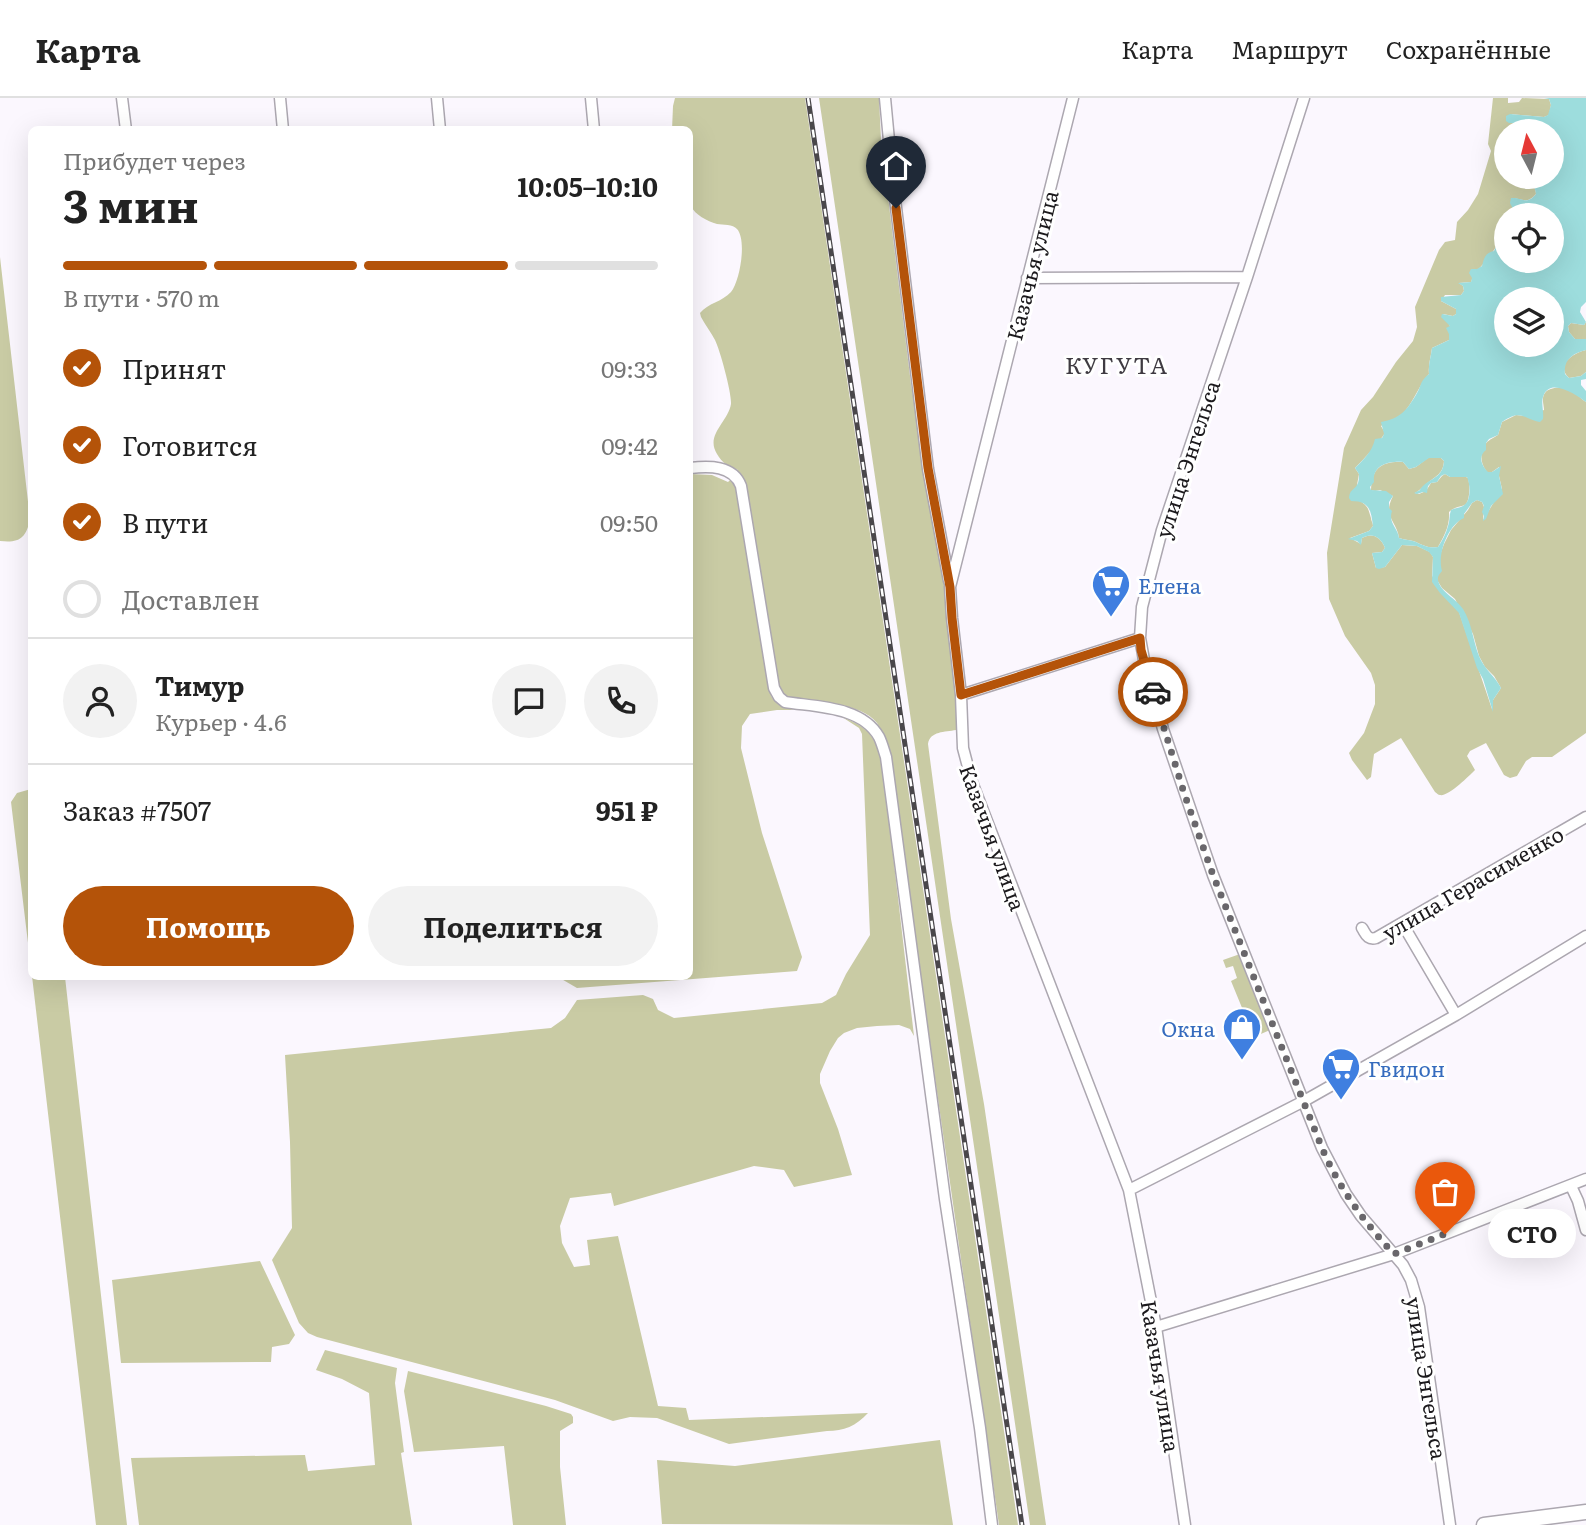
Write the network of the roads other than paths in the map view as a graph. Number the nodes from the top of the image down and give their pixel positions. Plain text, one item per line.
1 (122, 98) edge
2 (280, 98) edge
3 (437, 98) edge
4 (590, 98) edge
5 (885, 98) edge
6 (1073, 98) edge
7 (1304, 98) edge
8 (126, 126) edge
9 (283, 126) edge
10 (440, 126) edge
11 (594, 126) edge
12 (1247, 277) junction
13 (1027, 278) junction
14 (693, 468) edge
15 (950, 587) junction
16 (1140, 638) junction
17 (961, 695) junction
18 (1586, 817) edge
19 (1402, 923) junction
20 (1362, 928) dead end
21 (1586, 936) edge
22 (1455, 1015) junction
23 (1304, 1101) junction
24 (1586, 1179) edge
25 (1571, 1186) junction
26 (1129, 1190) junction
27 (1586, 1230) edge
28 (1394, 1254) junction
29 (1156, 1327) junction
30 (1586, 1512) edge
31 (992, 1525) edge
32 (1185, 1525) edge
33 (1450, 1525) edge
34 (1484, 1525) edge

1 - 8 street
2 - 9 street
3 - 10 street
4 - 11 street
5 - 15 street
6 - 13 street, Казачья улица
7 - 12 street, улица Энгельса
12 - 13 street
12 - 16 street, улица Энгельса
13 - 15 street, Казачья улица
14 - 31 street
15 - 17 street, Казачья улица
16 - 17 street
16 - 23 street, улица Энгельса
17 - 26 street, Казачья улица
18 - 19 street, улица Герасименко
19 - 20 street, улица Герасименко
19 - 22 street
21 - 22 street
22 - 23 street
23 - 26 street
23 - 28 street, улица Энгельса
24 - 25 street
25 - 27 street
25 - 28 street
26 - 29 street, Казачья улица
28 - 29 street
28 - 33 street, улица Энгельса
29 - 32 street, Казачья улица
30 - 34 main road

